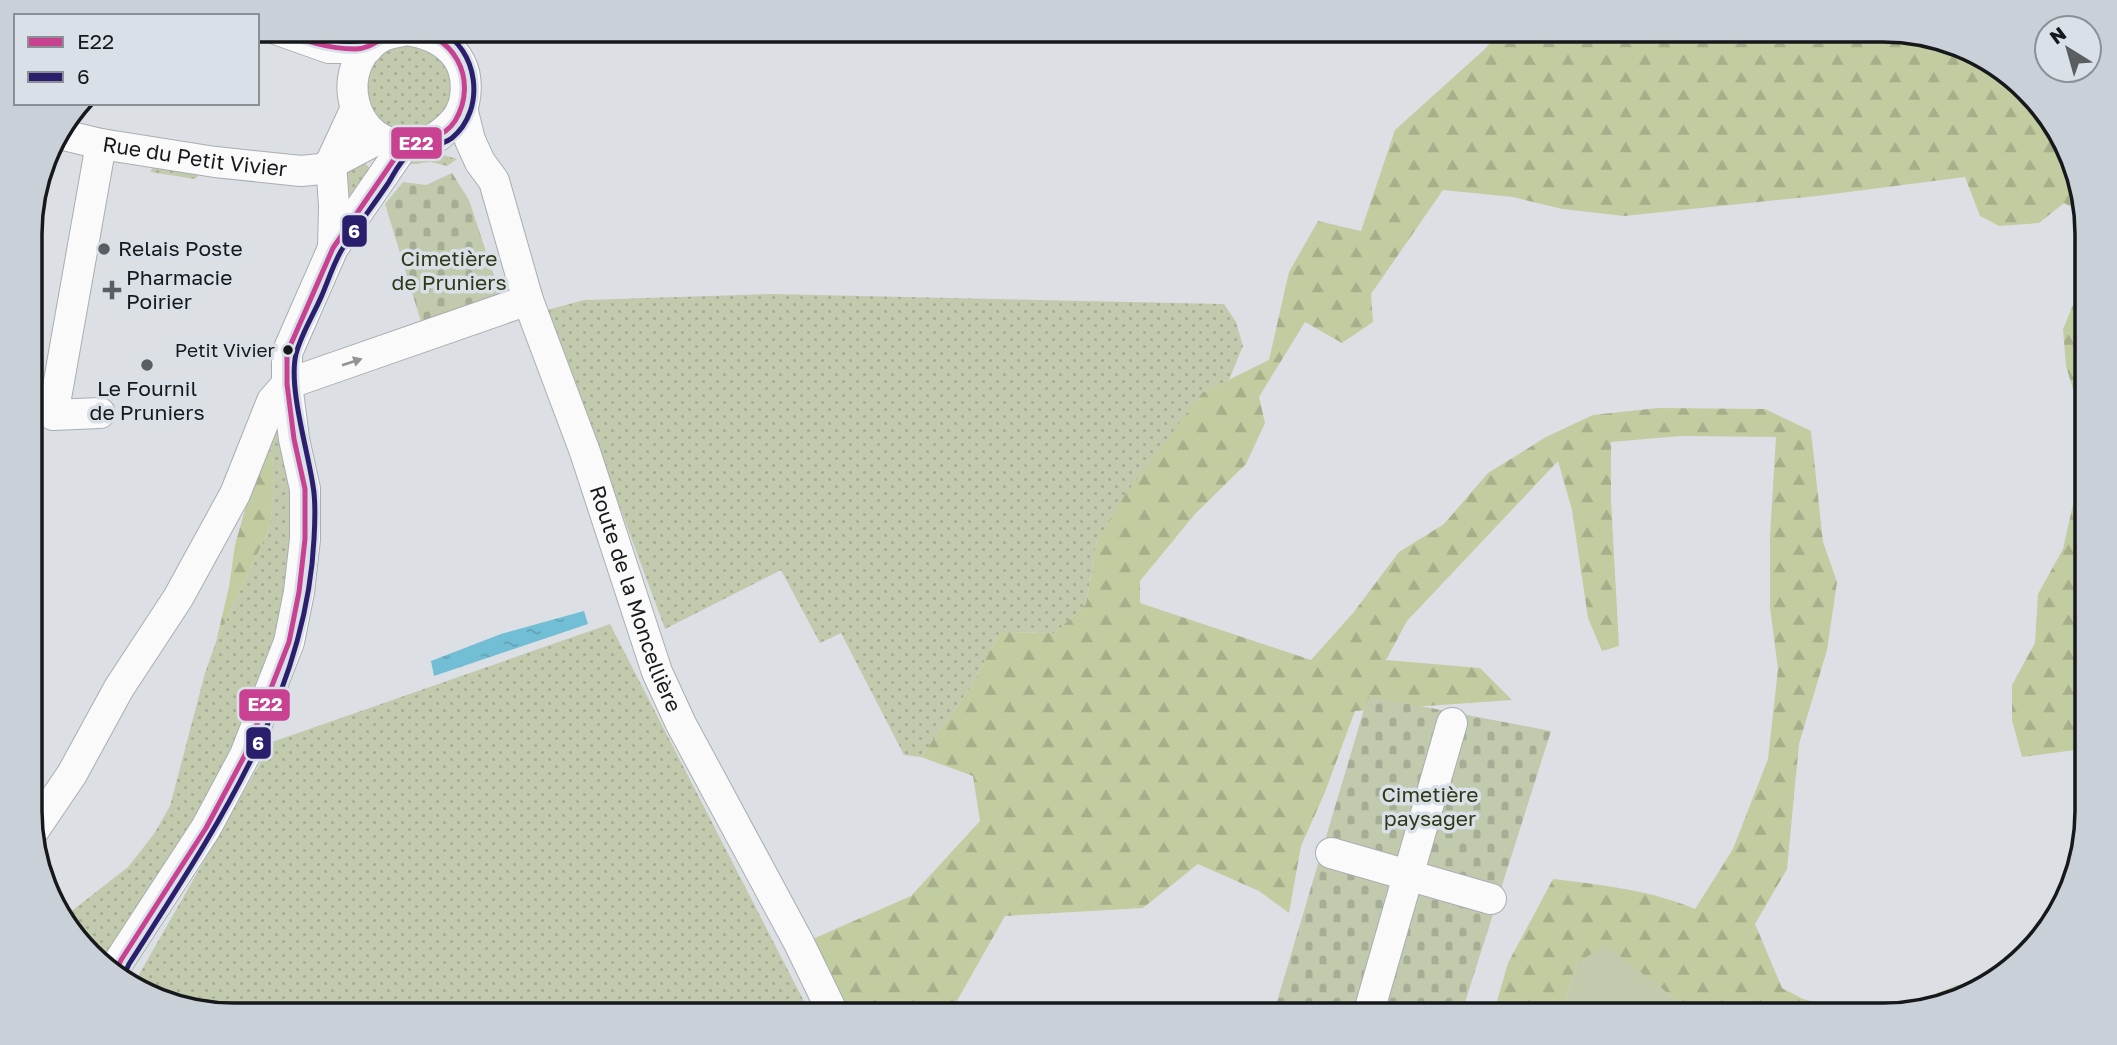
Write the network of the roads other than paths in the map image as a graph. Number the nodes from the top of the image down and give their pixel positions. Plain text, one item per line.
1 (312, 42) edge
2 (375, 42) edge
3 (440, 42) edge
4 (368, 47) junction
5 (329, 48) junction
6 (353, 79) junction
7 (462, 108) junction
8 (355, 110) junction
9 (69, 137) edge
10 (101, 144) junction
11 (407, 149) junction
12 (331, 162) junction
13 (480, 162) junction
14 (333, 248) junction
15 (528, 300) junction
16 (287, 384) junction
17 (100, 413) dead end
18 (1452, 723) dead end
19 (43, 817) edge
20 (1331, 853) dead end
21 (1409, 876) junction
22 (1491, 899) dead end
23 (119, 964) edge
24 (828, 1003) edge
25 (1372, 1003) edge

1 - 5 street
2 - 4 street
3 - 7 street
4 - 5 street
4 - 6 street
5 - 6 street
6 - 8 street
7 - 11 street
7 - 13 street, Route de la Moncellière
8 - 11 street
8 - 12 street
9 - 10 street, Rue du Petit Vivier
10 - 12 street, Rue du Petit Vivier
10 - 17 street
11 - 12 street, Rue du Petit Vivier
11 - 13 street
11 - 14 street
12 - 14 street
13 - 15 street, Route de la Moncellière
14 - 16 street
16 -> 15 street
15 - 24 street, Route de la Moncellière
16 - 19 street
16 - 23 street
18 - 21 street
20 - 21 street
21 - 22 street
21 - 25 street

